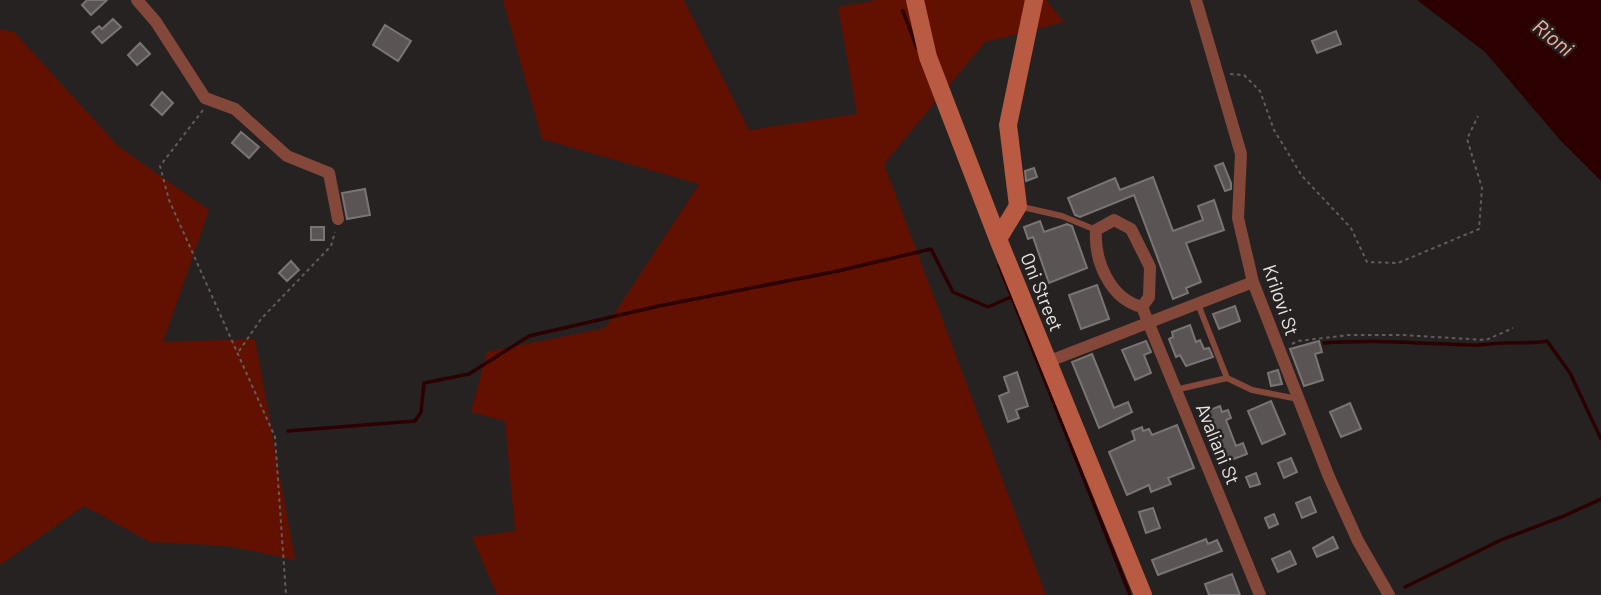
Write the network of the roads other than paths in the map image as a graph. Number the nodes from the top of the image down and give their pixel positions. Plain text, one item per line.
1 (137, 0) edge
2 (915, 0) edge
3 (1034, 0) edge
4 (1196, 0) edge
5 (1018, 206) junction
6 (338, 219) road end
7 (1096, 230) junction
8 (998, 239) junction
9 (1253, 282) junction
10 (1198, 304) junction
11 (1142, 307) junction
12 (1148, 324) junction
13 (1047, 362) junction
14 (1227, 378) junction
15 (1175, 390) junction
16 (1298, 399) junction
17 (1143, 595) edge
18 (1260, 595) edge
19 (1389, 595) edge

1 - 6 street
2 - 8 main road, Oni Street
3 - 5 main road
4 - 9 street, Krilovi St
5 - 7 lane
5 - 8 main road
7 - 11 street
7 - 11 street
8 - 13 main road, Oni Street
9 - 10 street
9 - 16 street, Krilovi St
10 - 12 street
10 - 14 lane
11 - 12 street, Avaliani St
12 - 13 street
12 - 15 street, Avaliani St
13 - 17 main road, Oni Street
14 - 15 lane
14 - 16 lane
15 - 18 street, Avaliani St
16 - 19 street, Krilovi St

